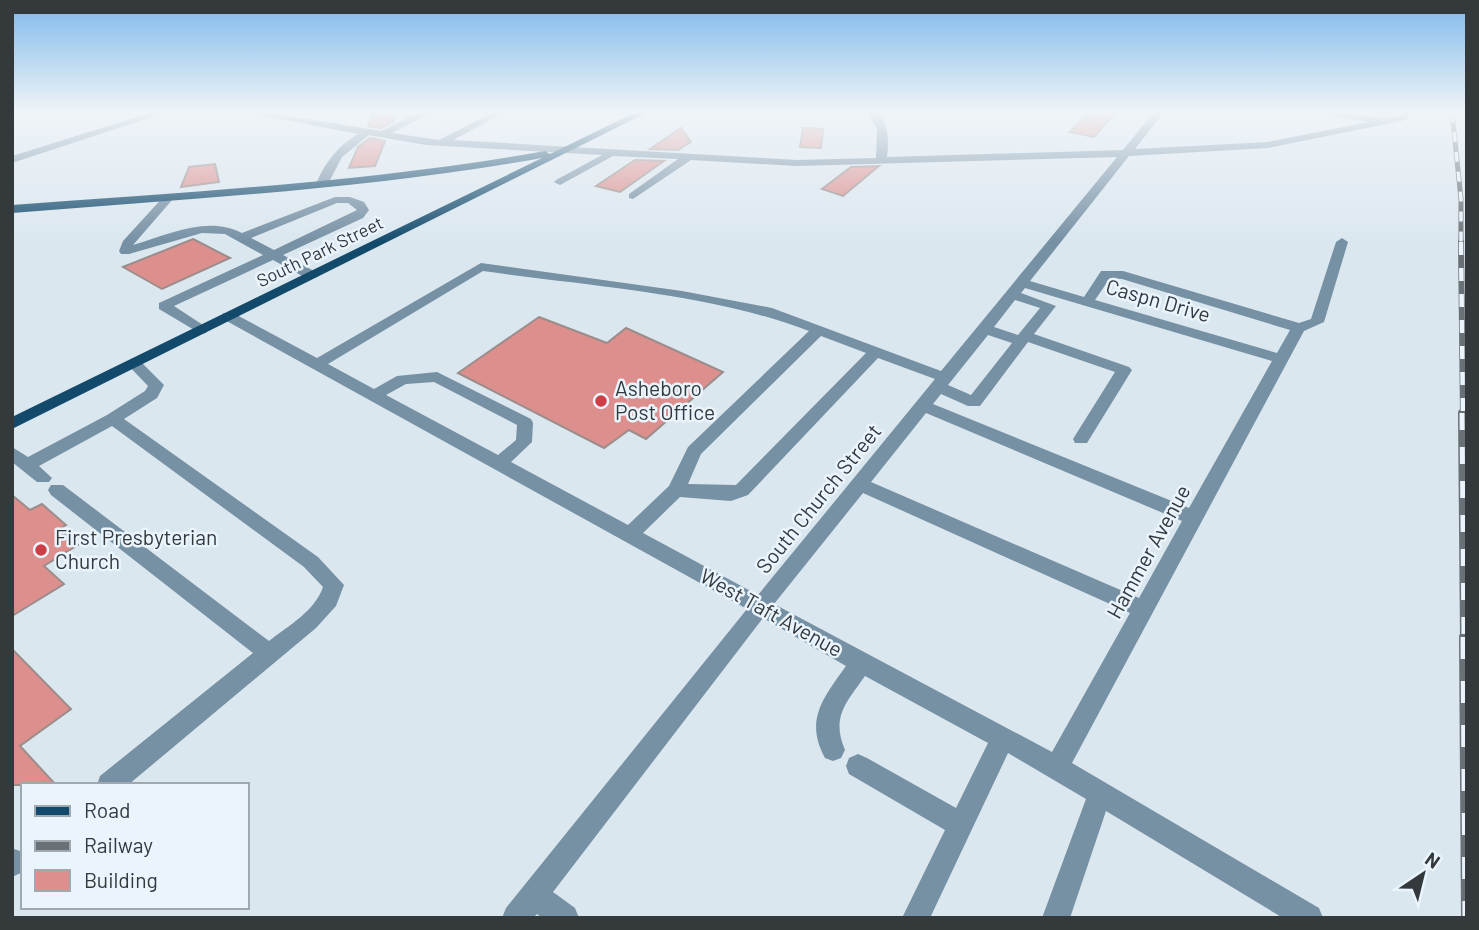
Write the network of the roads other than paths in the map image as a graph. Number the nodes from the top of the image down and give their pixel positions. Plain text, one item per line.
1 (338, 155) edge
2 (533, 155) edge
3 (554, 155) edge
4 (607, 155) edge
5 (635, 155) edge
6 (882, 155) edge
7 (1052, 155) edge
8 (1124, 155) edge
9 (689, 157) junction
10 (881, 161) junction
11 (560, 183) dead end
12 (322, 184) junction
13 (633, 196) dead end
14 (169, 197) junction
15 (12, 209) edge
16 (241, 238) junction
17 (1342, 242) dead end
18 (272, 254) junction
19 (311, 275) junction
20 (1018, 289) junction
21 (1087, 302) junction
22 (228, 316) junction
23 (1298, 328) junction
24 (985, 329) junction
25 (201, 330) junction
26 (818, 330) junction
27 (1023, 339) junction
28 (875, 352) junction
29 (1281, 359) junction
30 (134, 363) junction
31 (316, 365) junction
32 (942, 383) junction
33 (373, 396) junction
34 (923, 406) junction
35 (113, 419) junction
36 (12, 424) edge
37 (1081, 439) dead end
38 (19, 459) edge
39 (498, 464) junction
40 (860, 484) junction
41 (676, 490) junction
42 (1194, 518) junction
43 (629, 535) junction
44 (761, 606) junction
45 (1143, 609) junction
46 (268, 653) junction
47 (860, 663) junction
48 (1003, 738) junction
49 (833, 750) dead end
50 (859, 766) dead end
51 (1056, 768) junction
52 (111, 783) edge
53 (1100, 794) junction
54 (961, 825) junction
55 (534, 895) junction
56 (516, 918) edge
57 (565, 918) edge
58 (916, 918) edge
59 (1056, 918) edge
60 (1308, 918) edge

1 - 12 street
2 - 12 main road
3 - 19 main road, South Park Street
4 - 11 street
5 - 9 street
6 - 10 street
7 - 10 street
8 - 20 street, South Church Street
9 - 10 street
9 - 13 street
12 - 14 main road
14 - 15 main road
14 - 16 street
16 - 18 street
16 - 18 street
17 - 23 street
18 - 19 street
18 - 25 street
19 - 22 main road, South Park Street
20 - 21 street, Caspn Drive
20 - 24 street, South Church Street
20 - 27 street
21 - 23 street
21 - 29 street, Caspn Drive
22 - 25 main road, South Park Street
22 - 31 street, West Taft Avenue
23 - 29 street, Hammer Avenue
24 - 27 street
24 - 32 street, South Church Street
25 - 30 main road, South Park Street
26 - 28 street
26 - 31 street
26 - 41 street
27 - 32 street
27 - 37 street
28 - 32 street
28 - 41 street
29 - 42 street, Hammer Avenue
30 - 35 street
30 - 36 main road, South Park Street
31 - 33 street, West Taft Avenue
32 - 34 street, South Church Street
33 - 39 street, West Taft Avenue
33 - 39 street
34 - 40 street, South Church Street
34 - 42 street
35 - 38 street
35 - 46 street
38 - 46 street
39 - 43 street, West Taft Avenue
40 - 44 street, South Church Street
40 - 45 street
41 - 43 street
42 - 45 street, Hammer Avenue
43 - 44 street, West Taft Avenue
44 - 47 street, West Taft Avenue
44 - 55 street, South Church Street
45 - 51 street, Hammer Avenue
46 - 52 street
47 - 48 street, West Taft Avenue
47 - 49 street
48 - 51 street, West Taft Avenue
48 - 54 street
50 - 54 street
51 - 53 street, West Taft Avenue
53 - 59 street
53 - 60 street, West Taft Avenue
54 - 58 street
55 - 56 street, South Church Street
55 - 57 street

